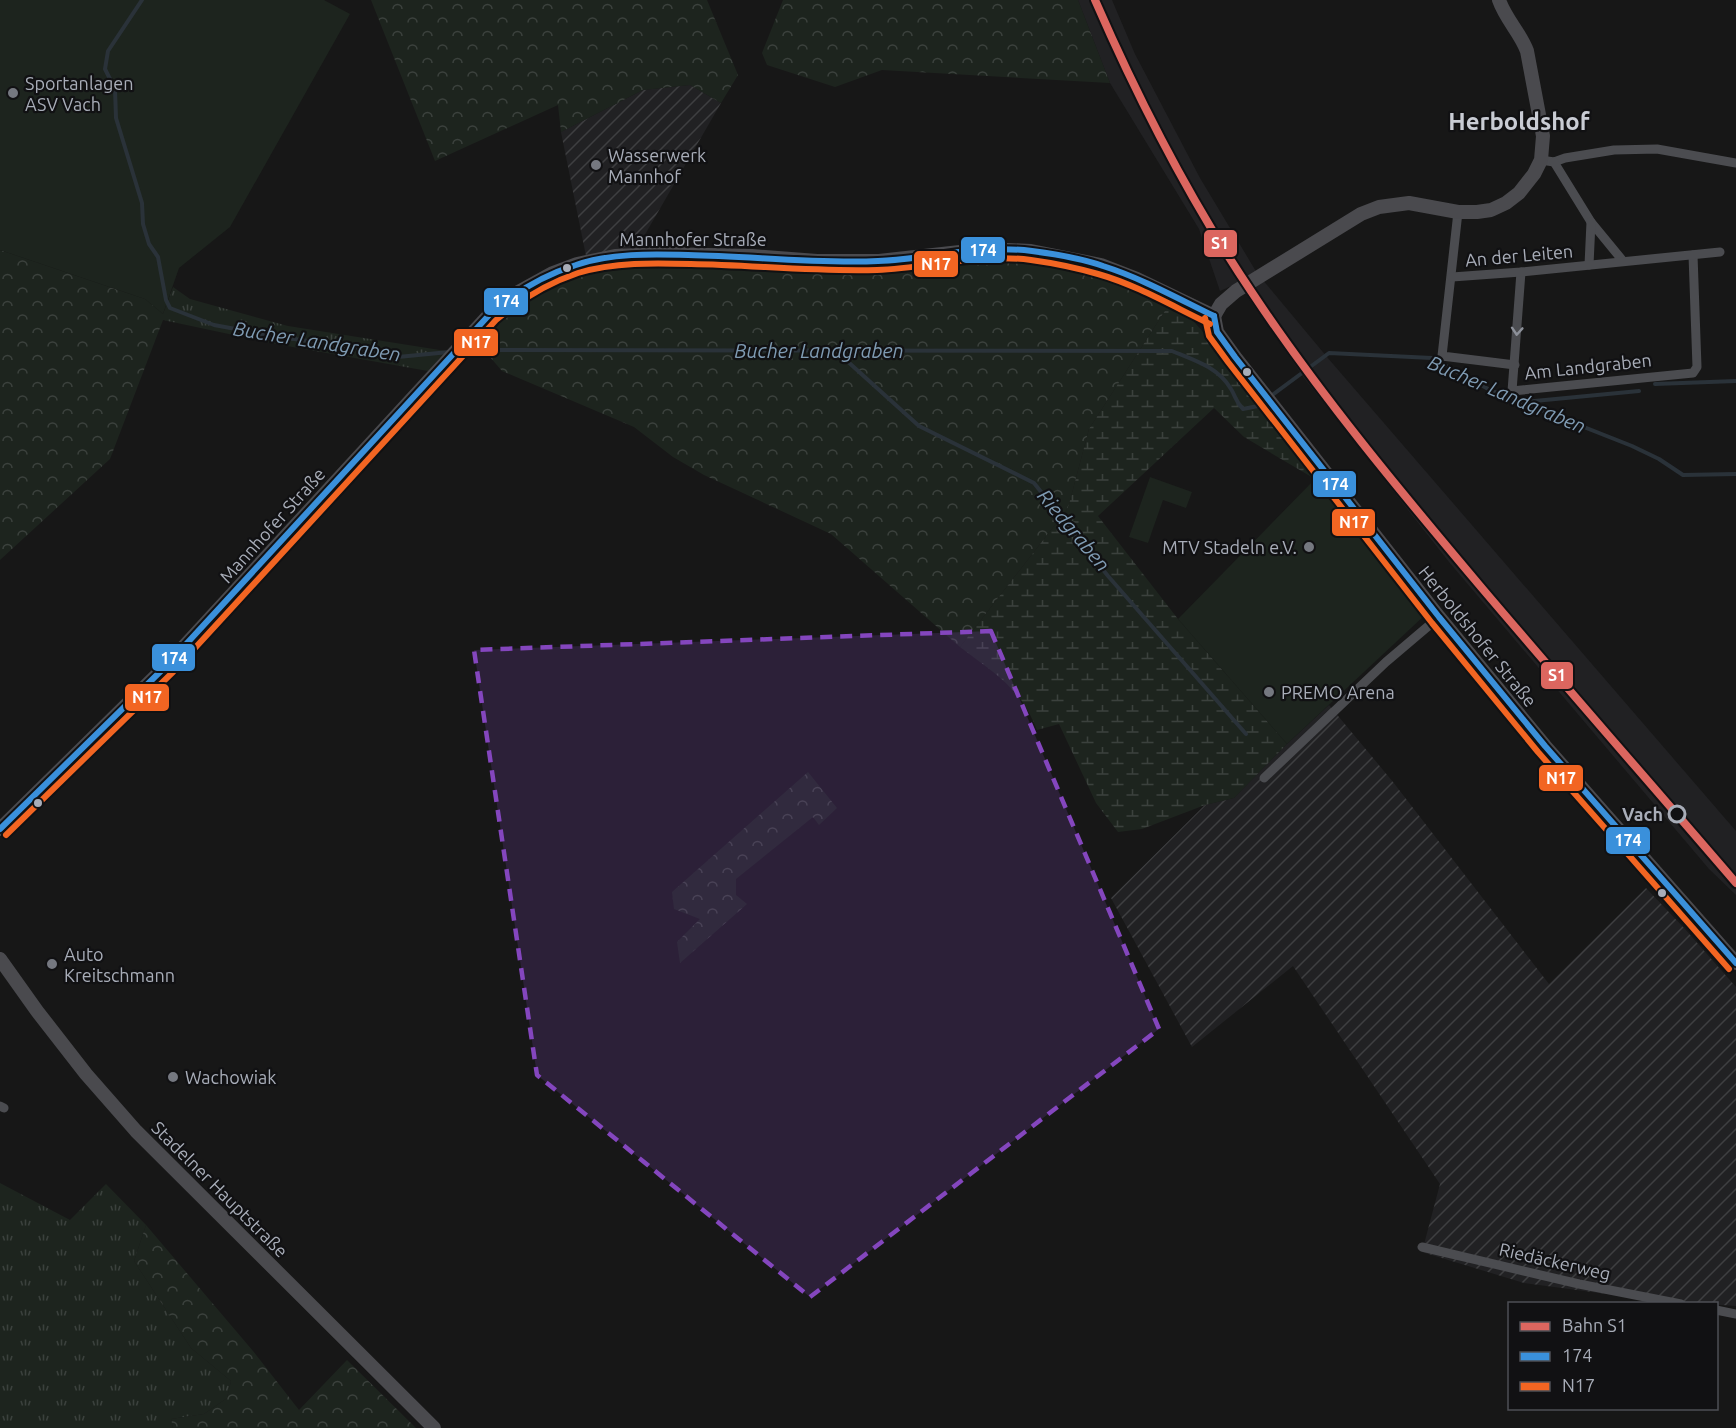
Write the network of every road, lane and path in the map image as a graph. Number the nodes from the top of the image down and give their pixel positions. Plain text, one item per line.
1 (1499, 0) edge
2 (1548, 161) junction
3 (1736, 163) edge
4 (1458, 212) junction
5 (1592, 222) junction
6 (1720, 252) dead end
7 (1693, 255) junction
8 (1623, 261) junction
9 (1589, 265) junction
10 (1521, 272) junction
11 (1452, 277) junction
12 (1214, 316) junction
13 (1515, 365) junction
14 (1439, 617) junction
15 (1264, 778) dead end
16 (0, 829) edge
17 (0, 959) edge
18 (1736, 963) edge
19 (1422, 1247) dead end
20 (1671, 1302) edge
21 (1718, 1310) edge
22 (1736, 1314) edge
23 (434, 1428) edge

1 - 2 street
2 - 3 street
2 - 4 street
2 - 5 street, An der Leiten
4 - 11 street, Am Landgraben
4 - 12 street
5 - 8 street, An der Leiten
5 - 9 street, An der Leiten
6 - 7 street, An der Leiten
7 - 8 street, An der Leiten
7 - 13 street, Am Landgraben
8 - 9 street, An der Leiten
9 - 10 street, An der Leiten
10 - 11 street, An der Leiten
10 -> 13 street, Am Landgraben
11 - 13 street, Am Landgraben
12 - 14 street, Herboldshofer Straße
12 - 16 street, Mannhofer Straße
14 - 15 street
14 - 18 street, Herboldshofer Straße
17 - 23 street, Stadelner Hauptstraße
19 - 20 street, Riedäckerweg
21 - 22 street

